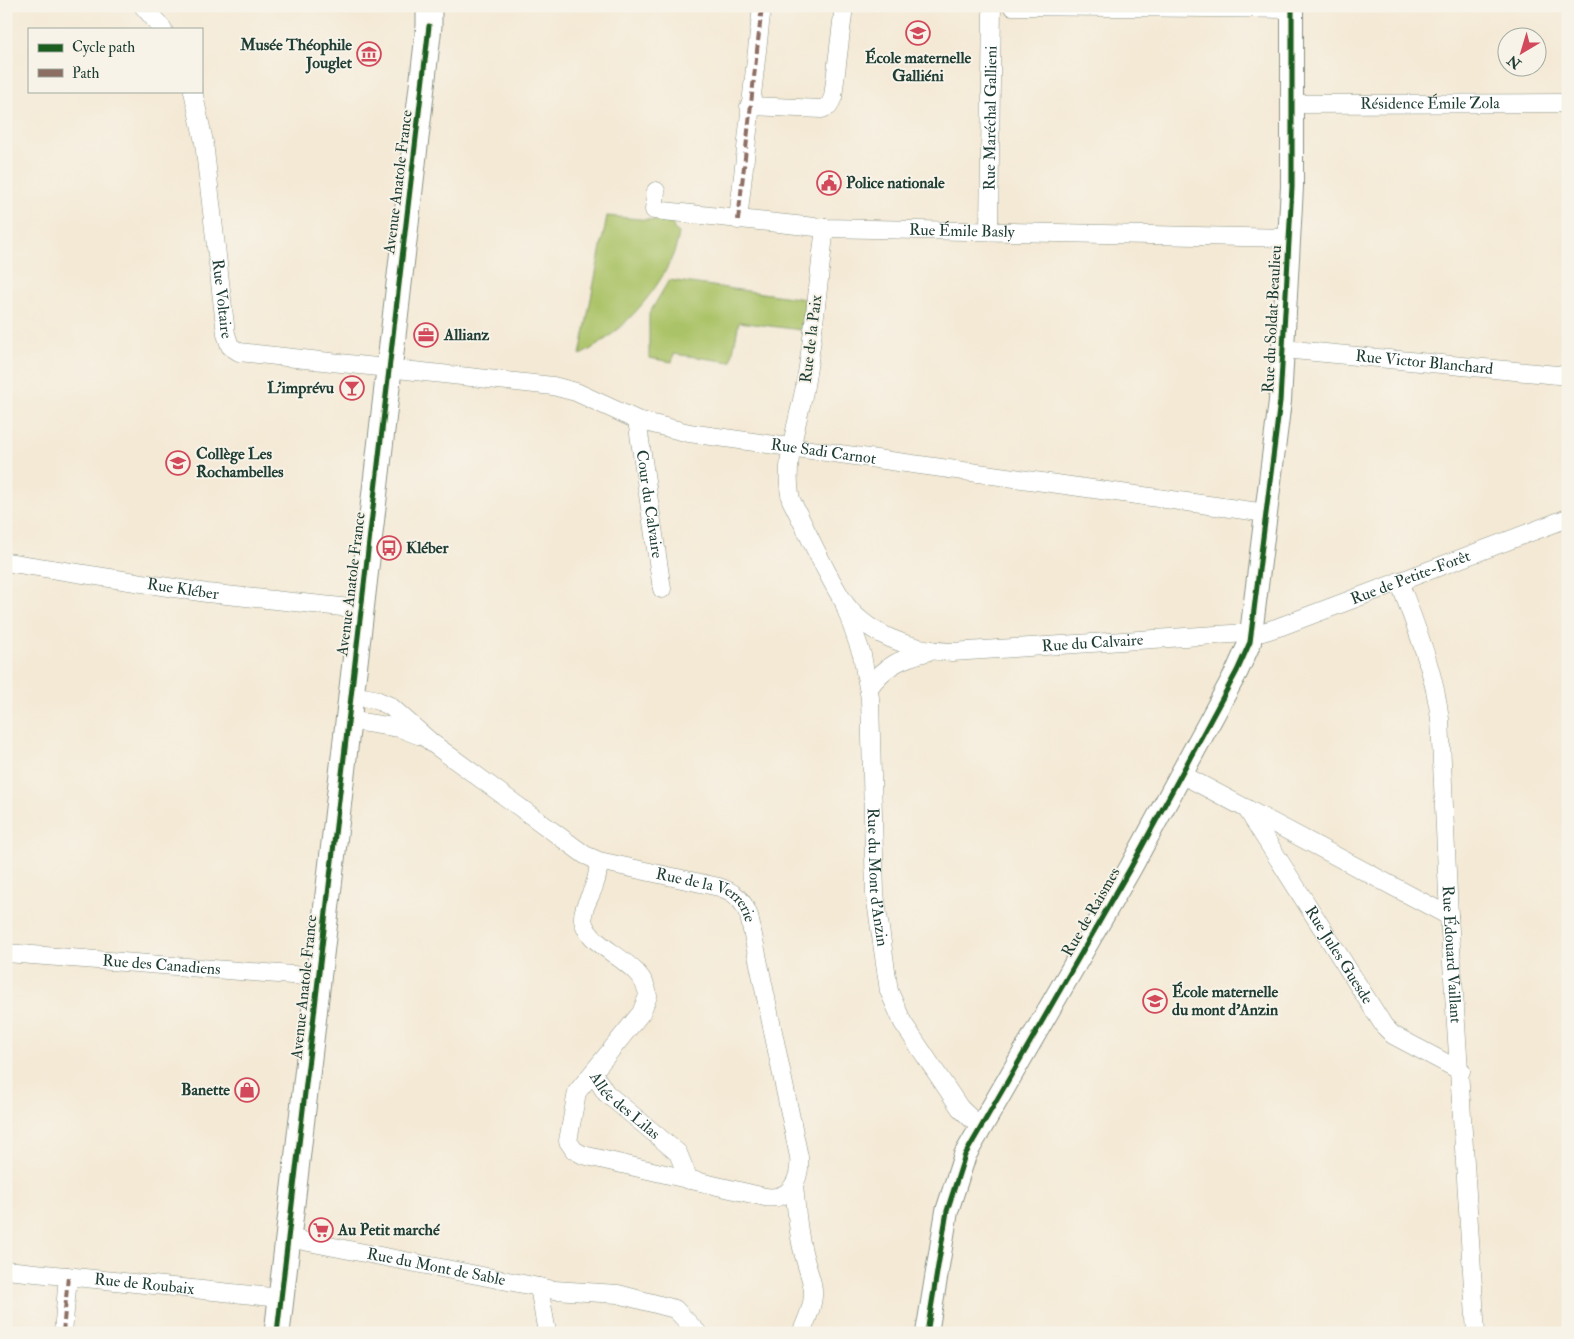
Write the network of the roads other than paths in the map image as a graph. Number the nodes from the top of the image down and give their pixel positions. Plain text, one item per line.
1 (143, 6) edge
2 (762, 6) edge
3 (844, 6) edge
4 (992, 6) edge
5 (1012, 6) edge
6 (1292, 8) edge
7 (430, 13) edge
8 (162, 28) edge
9 (194, 92) edge
10 (1568, 103) edge
11 (1292, 104) junction
12 (749, 106) junction
13 (656, 191) dead end
14 (738, 220) junction
15 (825, 228) junction
16 (989, 230) junction
17 (1289, 238) junction
18 (1283, 349) junction
19 (389, 366) junction
20 (1568, 376) edge
21 (637, 420) junction
22 (792, 449) junction
23 (1266, 513) junction
24 (1568, 518) edge
25 (6, 562) edge
26 (1399, 581) junction
27 (662, 589) dead end
28 (843, 600) junction
29 (360, 609) junction
30 (1252, 632) junction
31 (933, 651) junction
32 (869, 688) junction
33 (350, 696) junction
34 (347, 720) junction
35 (432, 742) junction
36 (1181, 774) junction
37 (1246, 808) junction
38 (599, 861) junction
39 (1450, 916) junction
40 (6, 953) edge
41 (318, 977) junction
42 (1461, 1071) junction
43 (593, 1073) junction
44 (980, 1127) junction
45 (689, 1180) junction
46 (796, 1181) junction
47 (288, 1238) junction
48 (6, 1270) edge
49 (68, 1276) junction
50 (539, 1287) junction
51 (281, 1298) junction
52 (63, 1333) edge
53 (277, 1333) edge
54 (547, 1333) edge
55 (698, 1333) edge
56 (801, 1333) edge
57 (927, 1333) edge
58 (1476, 1333) edge

1 - 8 street
2 - 12 street
3 - 12 street
4 - 16 street, Rue Maréchal Gallieni
5 - 6 street
6 - 11 street, Rue du Soldat Beaulieu
7 - 19 main road, Avenue Anatole France
9 - 19 street, Rue Voltaire
10 - 11 street, Résidence Émile Zola
11 - 17 street, Rue du Soldat Beaulieu
12 - 14 street
13 - 14 street, Rue Émile Basly
14 - 15 street, Rue Émile Basly
15 - 16 street, Rue Émile Basly
15 - 22 street, Rue de la Paix
16 - 17 street, Rue Émile Basly
17 - 18 street, Rue du Soldat Beaulieu
18 - 20 street, Rue Victor Blanchard
18 - 23 street, Rue du Soldat Beaulieu
19 - 21 street, Rue Sadi Carnot
19 - 29 main road, Avenue Anatole France
21 - 22 street, Rue Sadi Carnot
21 - 27 street, Cour du Calvaire
22 - 23 street, Rue Sadi Carnot
22 - 28 street, Rue du Calvaire
23 - 30 street, Rue du Soldat Beaulieu
24 - 26 street, Rue de Petite-Forêt
25 - 29 street, Rue Kléber
26 - 30 street, Rue de Petite-Forêt
26 - 39 street, Rue Édouard Vaillant
28 - 31 street, Rue du Calvaire
28 - 32 street, Rue du Mont d'Anzin
29 - 33 main road, Avenue Anatole France
30 - 31 street, Rue du Calvaire
30 - 36 street, Rue de Raismes
31 - 32 street, Rue du Calvaire
32 - 44 street, Rue du Mont d'Anzin
33 - 34 main road, Avenue Anatole France
33 - 35 street, Rue de la Verrerie
34 - 35 street, Rue de la Verrerie
34 - 41 main road, Avenue Anatole France
35 - 38 street, Rue de la Verrerie
36 - 37 street
36 - 44 street, Rue de Raismes
37 - 39 street
37 - 42 street, Rue Jules Guesde
38 - 43 street
38 - 46 street, Rue de la Verrerie
39 - 42 street, Rue Édouard Vaillant
40 - 41 street, Rue des Canadiens
41 - 47 main road, Avenue Anatole France
42 - 58 street, Rue Édouard Vaillant
43 - 45 street, Allée des Lilas
43 - 45 street, Allée des Lilas
44 - 57 street, Rue de Raismes
45 - 46 street, Allée des Lilas
46 - 56 street, Rue de la Verrerie
47 - 50 street, Rue du Mont de Sable
47 - 51 main road, Avenue Anatole France
48 - 49 street, Rue de Roubaix
49 - 51 street, Rue de Roubaix
49 - 52 street
50 - 54 street
50 - 55 street, Rue du Mont de Sable
51 - 53 main road, Avenue Anatole France

